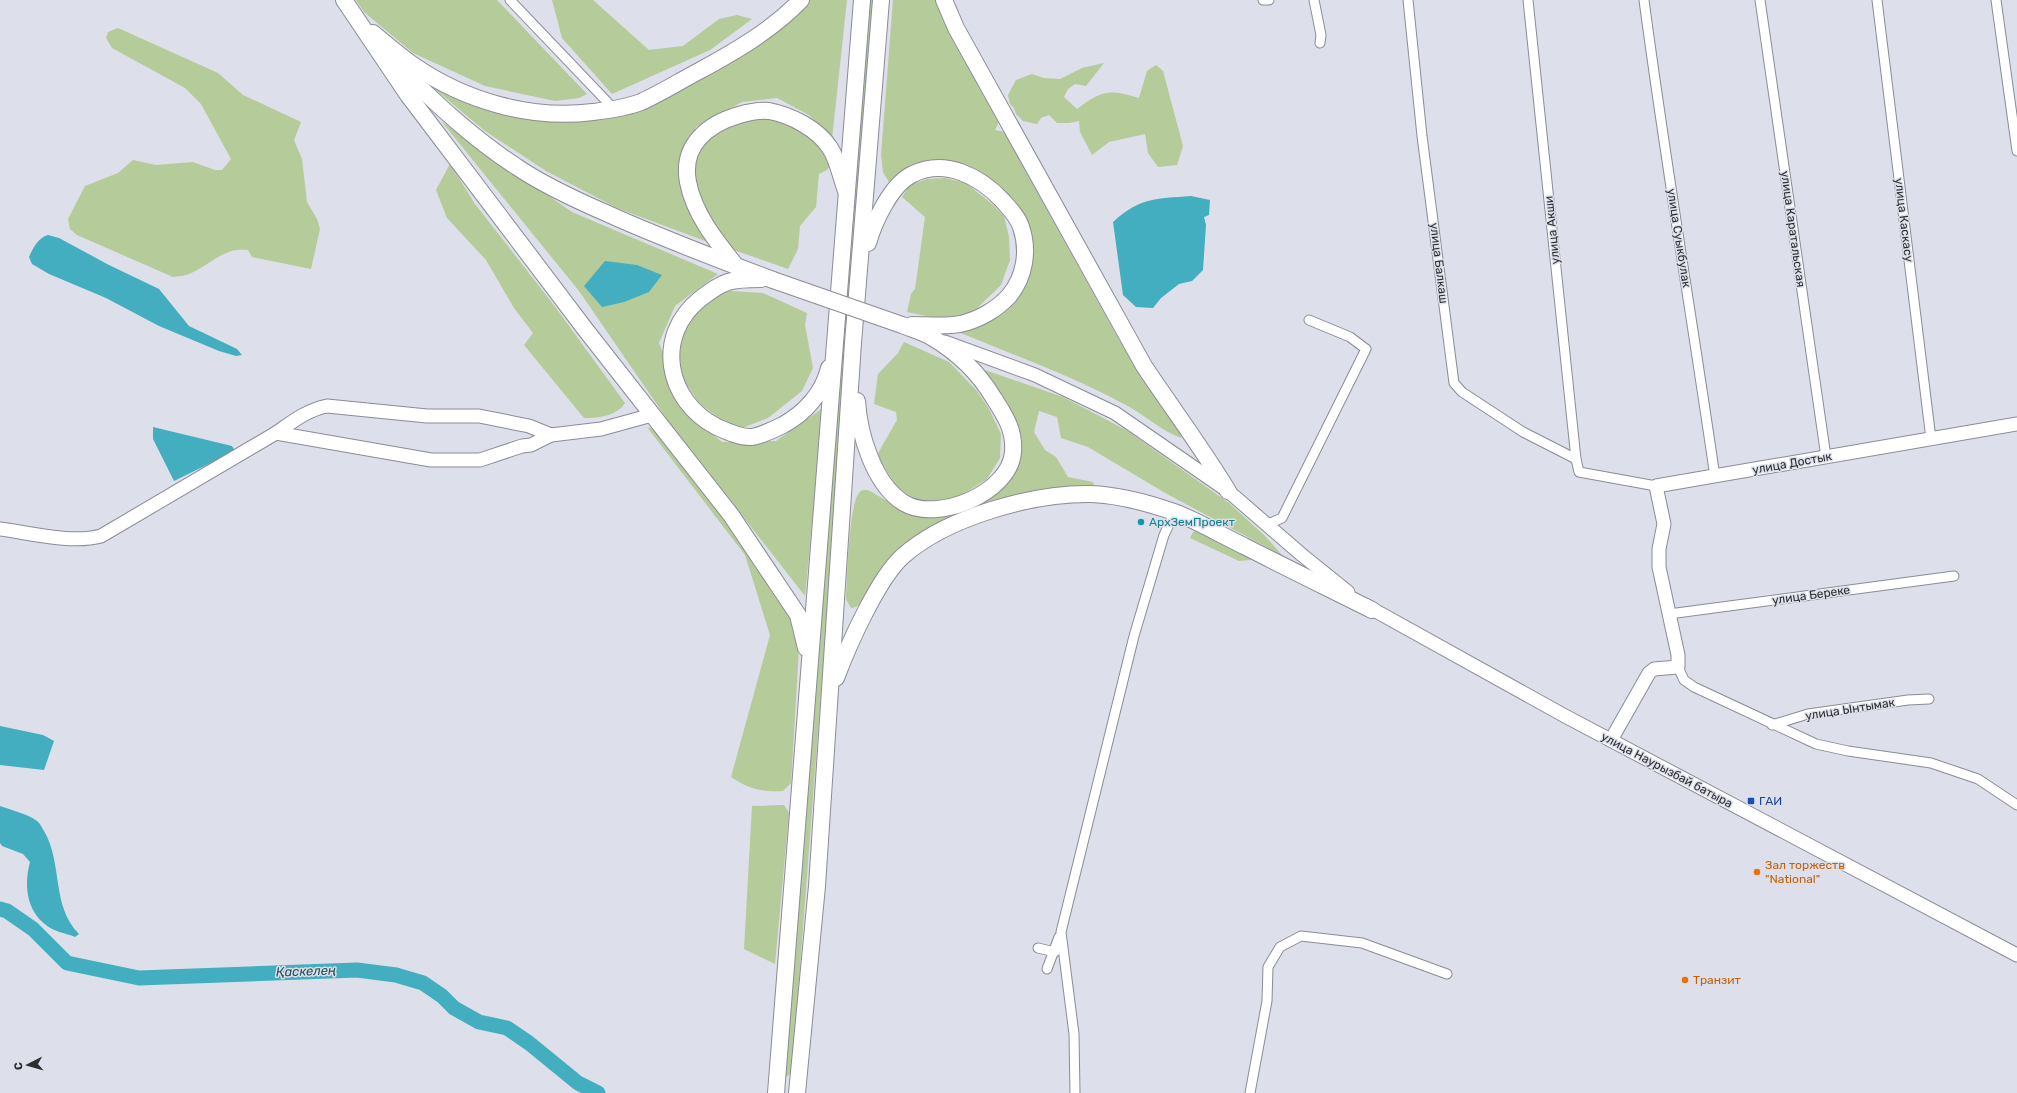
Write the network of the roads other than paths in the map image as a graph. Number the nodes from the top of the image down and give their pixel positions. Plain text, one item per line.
1 (344, 0) edge
2 (510, 0) edge
3 (801, 0) edge
4 (862, 0) edge
5 (881, 0) edge
6 (944, 0) edge
7 (1263, 0) edge
8 (1270, 0) edge
9 (1314, 0) edge
10 (1408, 0) edge
11 (1528, 0) edge
12 (1644, 0) edge
13 (1760, 0) edge
14 (1877, 0) edge
15 (1996, 0) edge
16 (358, 20) junction
17 (1320, 43) dead end
18 (614, 109) junction
19 (2017, 151) edge
20 (848, 196) junction
21 (736, 266) junction
22 (860, 270) junction
23 (773, 280) junction
24 (1309, 320) dead end
25 (902, 325) junction
26 (932, 337) junction
27 (836, 339) junction
28 (853, 343) junction
29 (652, 415) junction
30 (2017, 424) edge
31 (276, 433) junction
32 (551, 435) junction
33 (1931, 439) junction
34 (1826, 457) junction
35 (1576, 459) junction
36 (1715, 477) junction
37 (1656, 486) junction
38 (1228, 491) junction
39 (1174, 512) junction
40 (1268, 524) junction
41 (0, 529) edge
42 (1954, 576) dead end
43 (1372, 610) junction
44 (1669, 614) junction
45 (809, 664) junction
46 (1678, 667) junction
47 (1929, 699) dead end
48 (828, 723) junction
49 (1772, 724) junction
50 (1610, 740) junction
51 (2017, 805) edge
52 (1061, 932) junction
53 (1038, 948) dead end
54 (1055, 952) junction
55 (2017, 955) edge
56 (1048, 969) dead end
57 (1447, 974) dead end
58 (776, 1093) edge
59 (797, 1093) edge
60 (1075, 1093) edge
61 (1250, 1093) edge

1 - 16 highway
2 - 18 street
3 - 18 highway
4 - 20 highway
5 - 22 highway
6 - 38 highway
7 - 8 street
9 - 17 street
10 - 35 street, улица Балкаш
11 - 35 street, улица Акши
12 - 36 street, улица Суыкбулак
13 - 34 street, улица Каратальская
14 - 33 street, улица Каскасу
15 - 19 street
16 - 18 highway
16 - 21 highway
16 - 29 highway
20 - 21 highway
20 - 27 highway
21 - 23 highway
22 - 25 highway
22 - 28 highway
23 - 25 highway, bridge
23 - 27 highway
24 - 40 street
25 - 26 highway
26 - 28 highway
26 - 38 street, улица Наурызбай батыра
27 - 45 highway
28 - 48 highway
29 - 32 street
29 - 45 highway
30 - 33 street, улица Достык
31 - 32 street
31 - 32 street
31 - 41 street
33 - 34 street, улица Достык
34 - 36 street, улица Достык
35 - 37 street, улица Достык
36 - 37 street, улица Достык
37 - 44 street
38 - 40 street, улица Наурызбай батыра
39 - 43 highway
39 - 48 highway
39 - 52 street
40 - 43 street, улица Наурызбай батыра
42 - 44 street, улица Береке
43 - 50 street, улица Наурызбай батыра
44 - 46 street
45 - 58 highway
46 - 49 street
46 - 50 street
47 - 49 street, улица Ынтымак
48 - 59 highway
49 - 51 street
50 - 55 street, улица Наурызбай батыра
52 - 54 street
52 - 60 street
53 - 54 street
54 - 56 street
57 - 61 street

